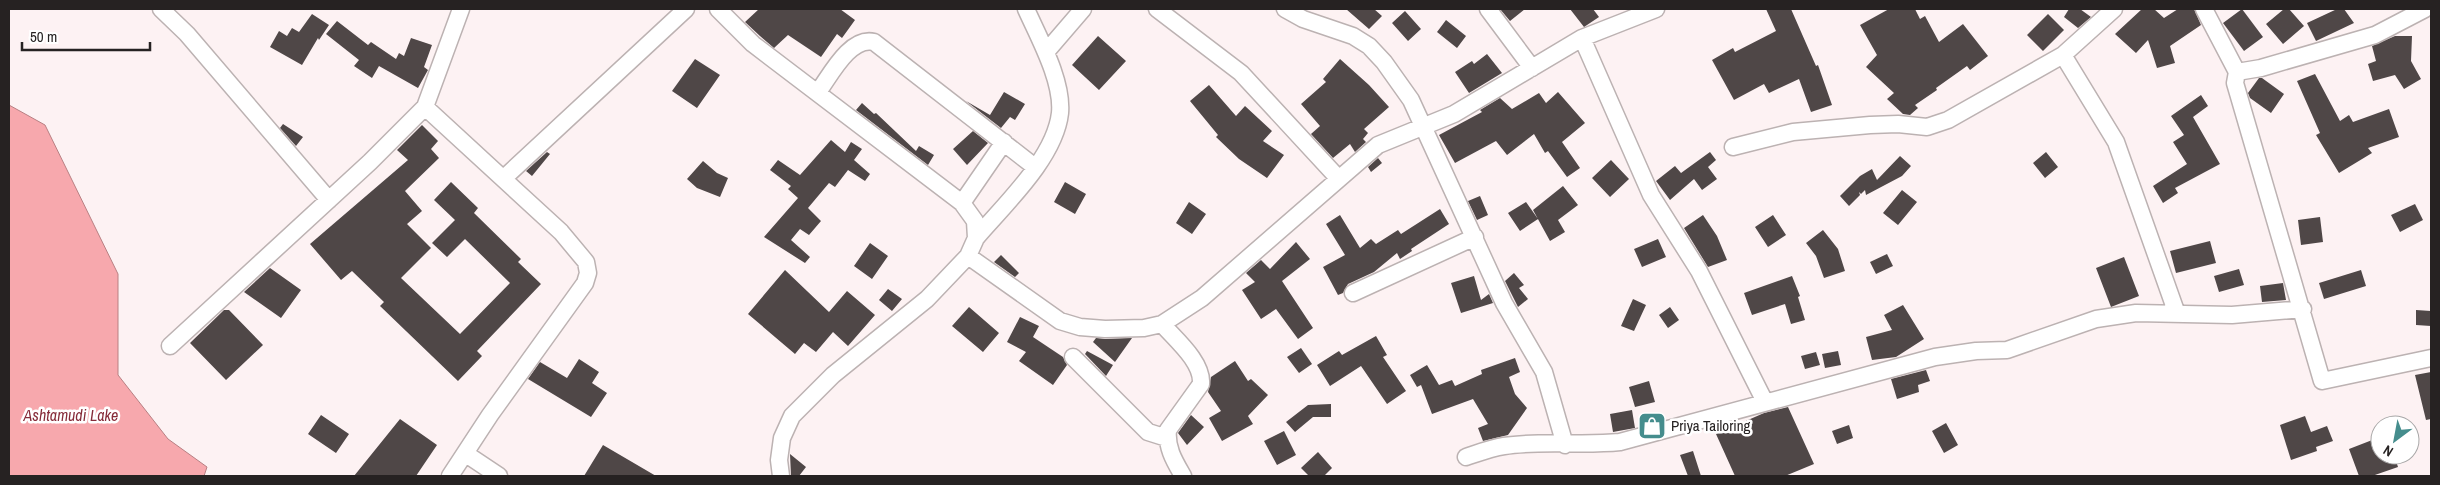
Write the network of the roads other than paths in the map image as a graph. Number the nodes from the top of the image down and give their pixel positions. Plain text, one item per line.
1 (161, 9) edge
2 (461, 9) edge
3 (686, 9) edge
4 (718, 9) edge
5 (1026, 9) edge
6 (1083, 9) edge
7 (1156, 9) edge
8 (1285, 9) edge
9 (1488, 9) edge
10 (1656, 9) edge
11 (2114, 9) edge
12 (2204, 9) edge
13 (2425, 9) edge
14 (1582, 38) junction
15 (1046, 52) junction
16 (2063, 55) junction
17 (1532, 68) junction
18 (2237, 72) junction
19 (818, 92) junction
20 (425, 107) junction
21 (1424, 128) junction
22 (1004, 142) junction
23 (1733, 147) dead end
24 (1035, 167) junction
25 (504, 178) junction
26 (1339, 179) junction
27 (329, 200) junction
28 (962, 203) junction
29 (1475, 237) junction
30 (976, 238) junction
31 (968, 256) junction
32 (1353, 294) dead end
33 (2303, 309) junction
34 (2177, 314) junction
35 (1162, 324) junction
36 (170, 346) dead end
37 (1073, 357) dead end
38 (2431, 358) edge
39 (1765, 402) junction
40 (1167, 438) junction
41 (1565, 445) junction
42 (466, 454) junction
43 (1466, 457) dead end
44 (450, 476) edge
45 (499, 476) edge
46 (781, 476) edge
47 (1183, 476) edge

1 - 27 street
2 - 20 street
3 - 25 street
4 - 19 street
5 - 15 street
6 - 15 street
7 - 26 street
8 - 21 street
9 - 17 street
10 - 14 street
11 - 16 street
12 - 18 street
13 - 18 street
14 - 17 street
14 - 39 street
15 - 24 street
16 - 23 street
16 - 34 street
17 - 21 street
18 - 33 street
19 - 22 street
19 - 28 street
20 - 25 street
20 - 27 street
21 - 26 street
21 - 29 street
22 - 24 street
22 - 28 street
24 - 30 street
25 - 42 street
26 - 35 street
27 - 36 street
28 - 30 street
29 - 32 street
29 - 41 street
30 - 31 street
31 - 35 street
31 - 46 street
33 - 34 street
33 - 38 street
34 - 39 street
35 - 40 street
37 - 40 street
39 - 41 street
40 - 47 street
41 - 43 street
42 - 44 street
42 - 45 street

